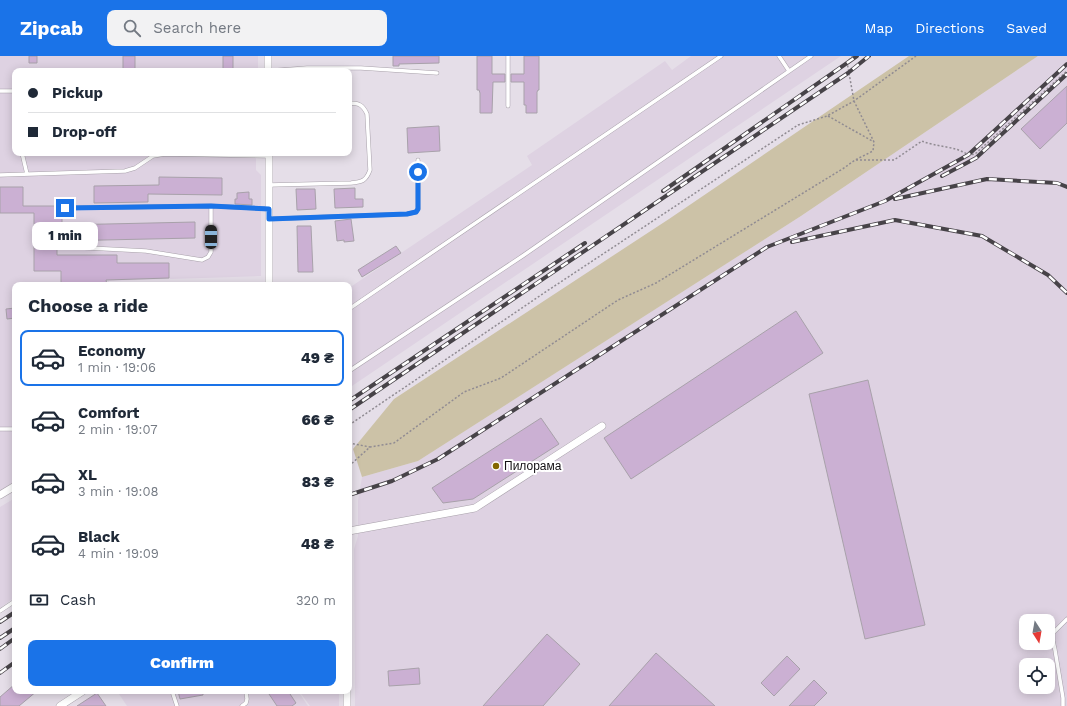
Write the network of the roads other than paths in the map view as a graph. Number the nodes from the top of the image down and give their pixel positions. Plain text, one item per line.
1 (268, 56) edge
2 (508, 56) edge
3 (721, 56) edge
4 (778, 56) edge
5 (811, 56) edge
6 (268, 68) edge
7 (307, 68) edge
8 (352, 68) edge
9 (352, 68) edge
10 (789, 71) junction
11 (437, 73) dead end
12 (0, 91) edge
13 (12, 91) edge
14 (352, 103) edge
15 (508, 106) dead end
16 (23, 156) edge
17 (154, 156) edge
18 (269, 156) edge
19 (418, 160) dead end
20 (27, 174) junction
21 (0, 175) edge
22 (269, 185) junction
23 (211, 206) junction
24 (65, 208) dead end
25 (269, 209) junction
26 (269, 219) junction
27 (70, 247) dead end
28 (269, 282) edge
29 (352, 307) edge
30 (352, 369) edge
31 (602, 426) dead end
32 (0, 429) edge
33 (12, 429) edge
34 (12, 488) edge
35 (0, 495) edge
36 (352, 530) edge
37 (12, 603) edge
38 (0, 611) edge
39 (1067, 619) edge
40 (79, 694) edge
41 (173, 694) edge
42 (246, 694) edge
43 (347, 694) edge
44 (61, 706) edge
45 (177, 706) edge
46 (242, 706) edge
47 (348, 706) edge
48 (1063, 706) edge

1 - 6 street
2 - 15 lane
3 - 29 lane
4 - 10 lane
5 - 10 lane
7 - 9 lane
8 - 11 lane
10 - 30 lane
12 - 13 lane
14 - 22 lane
16 - 20 lane
17 - 20 lane
18 - 22 street
19 - 26 lane
20 - 21 lane
22 - 25 street
23 - 24 lane
23 - 25 lane
23 - 27 lane
25 - 26 street
26 - 28 street
31 - 36 street
32 - 33 lane
34 - 35 street
37 - 38 lane
39 - 48 lane
40 - 44 street
41 - 45 lane
42 - 46 lane
43 - 47 street

